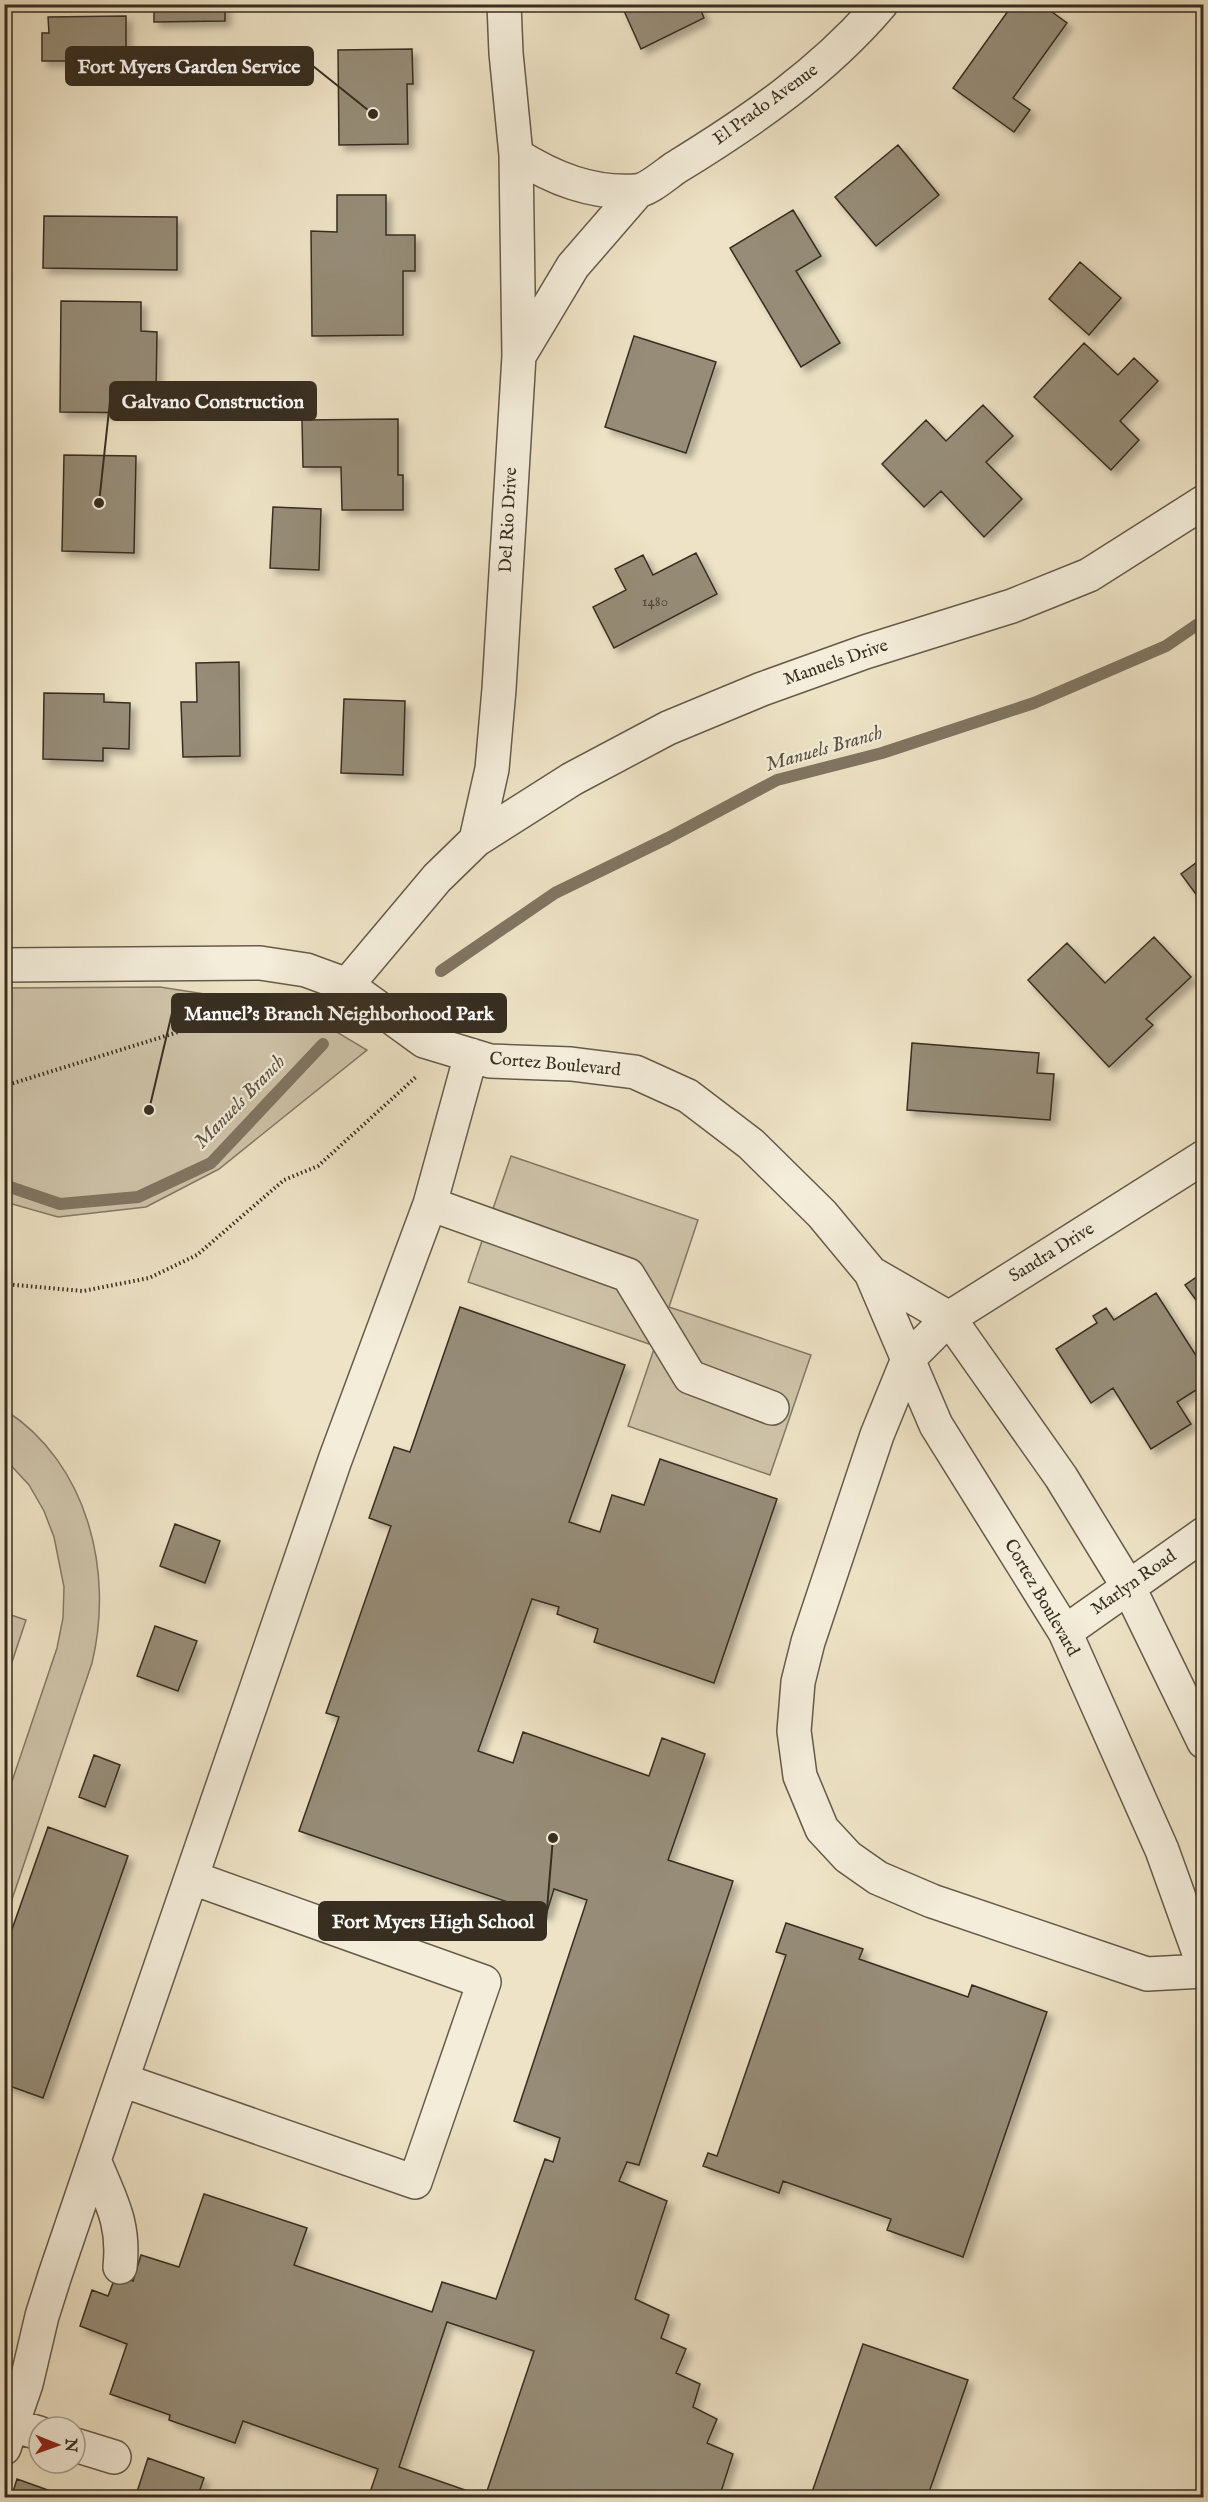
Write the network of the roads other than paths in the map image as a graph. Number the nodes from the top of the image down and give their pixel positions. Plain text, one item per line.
1 (504, 4) edge
2 (881, 4) edge
3 (516, 155) junction
4 (638, 191) junction
5 (519, 356) junction
6 (1203, 502) edge
7 (476, 840) junction
8 (4, 965) edge
9 (347, 986) junction
10 (459, 1052) junction
11 (1203, 1157) edge
12 (430, 1204) junction
13 (871, 1273) junction
14 (949, 1318) junction
15 (908, 1359) junction
16 (772, 1408) dead end
17 (1203, 1534) edge
18 (1130, 1587) junction
19 (1065, 1632) junction
20 (1203, 1742) edge
21 (193, 1878) junction
22 (1203, 1969) edge
23 (122, 2080) junction
24 (94, 2160) junction
25 (120, 2267) dead end
26 (19, 2435) edge
27 (87, 2449) edge
28 (114, 2457) dead end

1 - 3 street, Del Rio Drive
2 - 4 street, El Prado Avenue
3 - 4 street
3 - 5 street, Del Rio Drive
4 - 5 street, El Prado Avenue
5 - 7 street, Del Rio Drive
6 - 7 street, Manuels Drive
7 - 9 street
8 - 9 street, Cortez Boulevard
9 - 10 street, Cortez Boulevard
10 - 12 street
10 - 13 street, Cortez Boulevard
11 - 14 street, Sandra Drive
12 - 16 street
12 - 21 street
13 - 14 street, Cortez Boulevard
13 - 15 street, Cortez Boulevard
14 - 15 street, Sandra Drive
14 - 18 street, Cortez Boulevard
15 - 19 street, Cortez Boulevard
15 - 22 street
17 - 18 street, Marlyn Road
18 - 19 street, Marlyn Road
18 - 20 street, Cortez Boulevard
19 - 22 street, Cortez Boulevard
21 - 23 street
21 - 23 street
23 - 24 street
24 - 25 street
24 - 26 street
27 - 28 street

